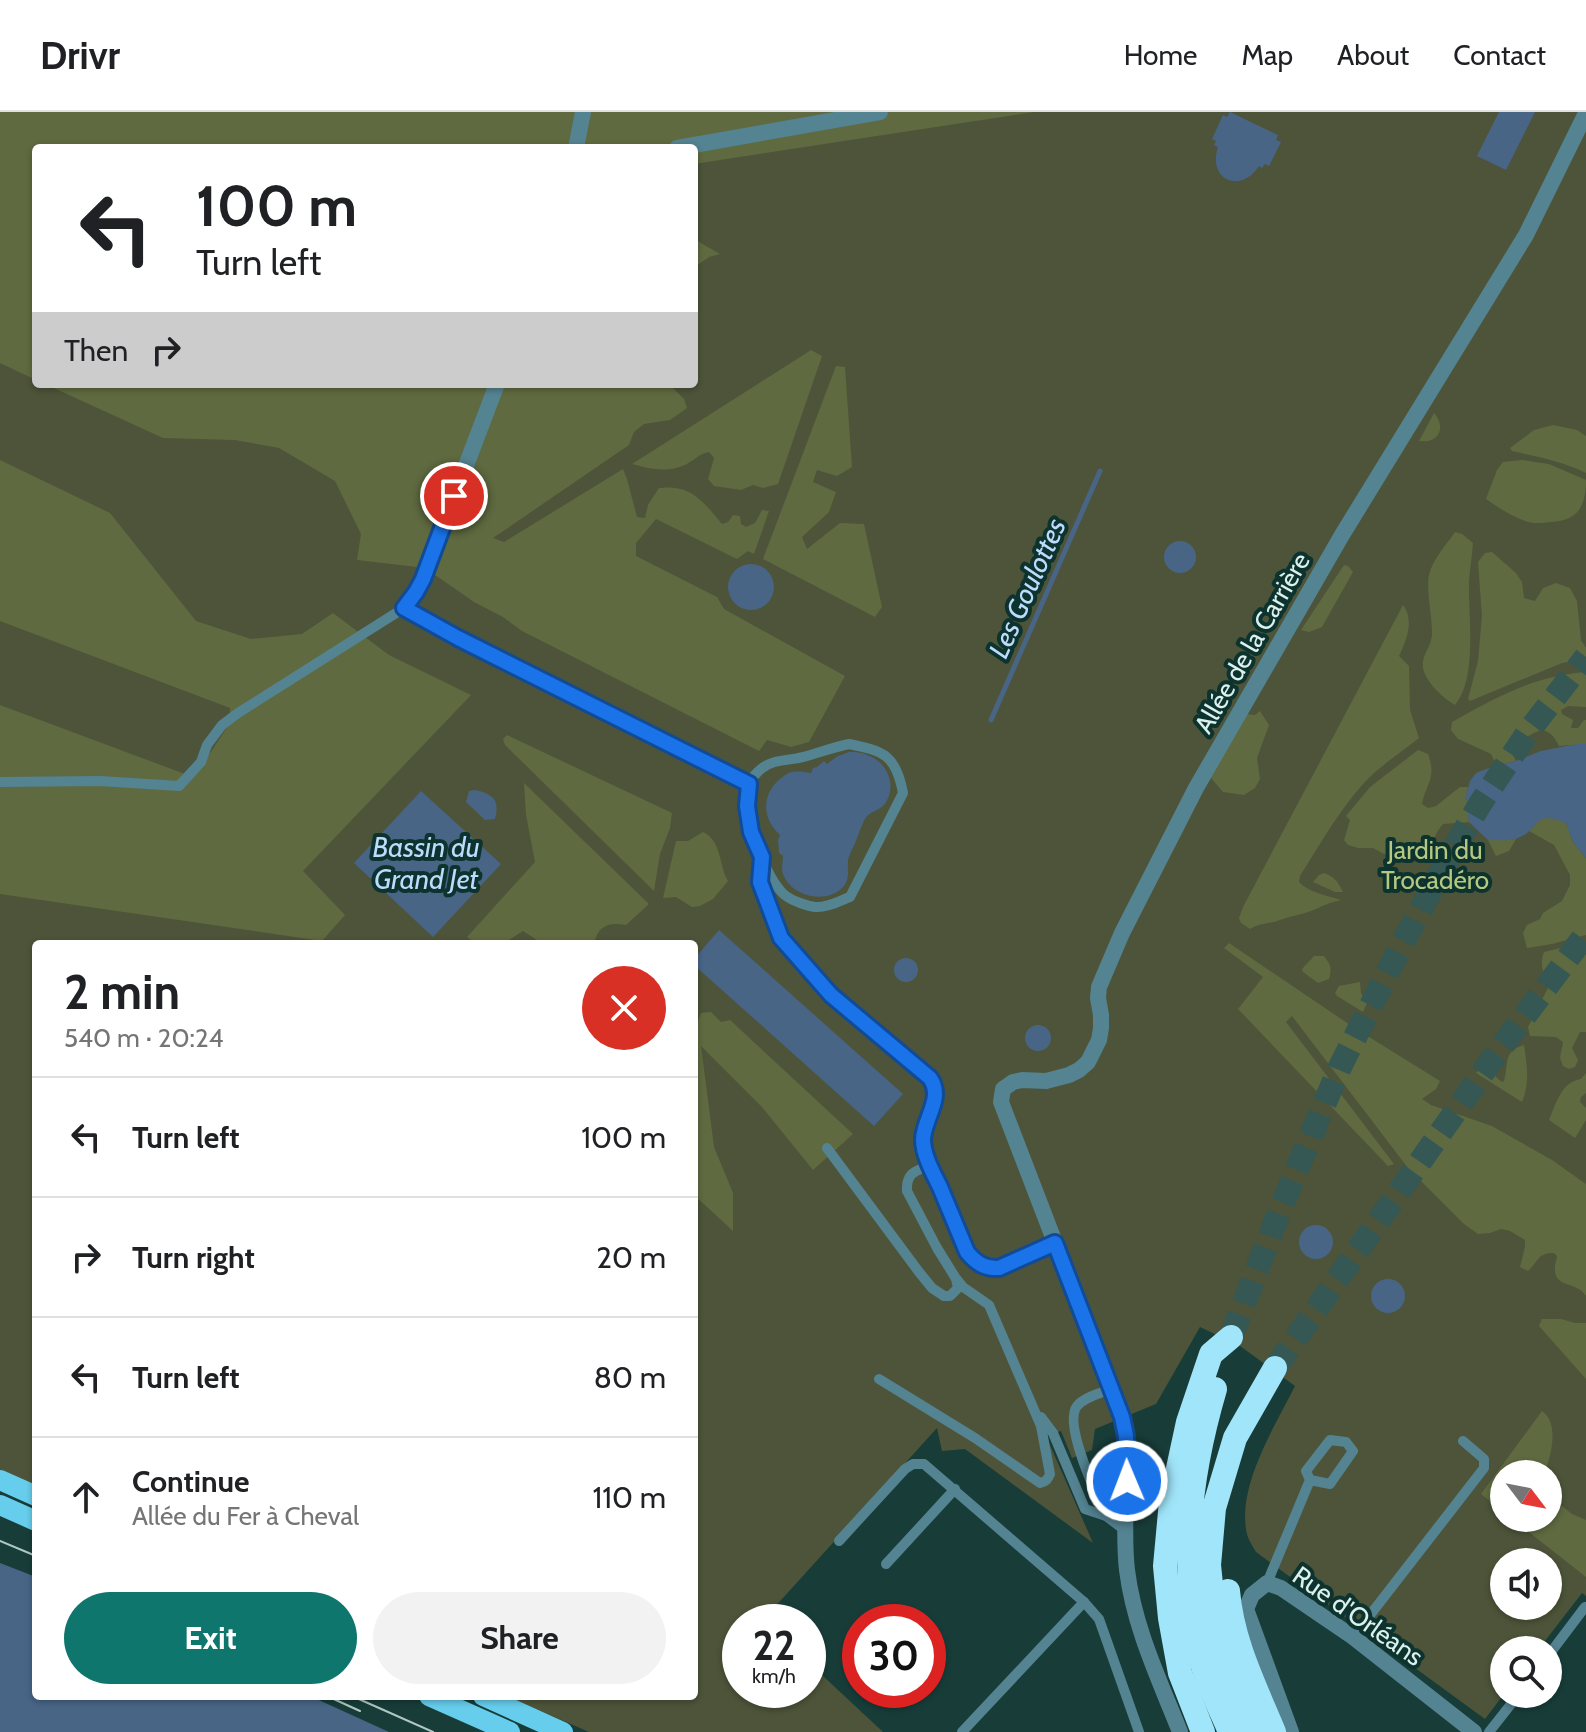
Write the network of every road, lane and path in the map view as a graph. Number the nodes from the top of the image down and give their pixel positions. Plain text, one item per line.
1 (583, 112) edge
2 (880, 112) edge
3 (1586, 113) edge
4 (577, 144) edge
5 (698, 144) edge
6 (495, 388) edge
7 (404, 608) junction
8 (0, 782) edge
9 (749, 784) junction
10 (762, 857) junction
11 (827, 1148) dead end
12 (930, 1165) junction
13 (1055, 1243) junction
14 (955, 1277) junction
15 (879, 1379) dead end
16 (1111, 1389) junction
17 (1033, 1407) junction
18 (1463, 1441) dead end
19 (0, 1480) edge
20 (1310, 1480) junction
21 (955, 1489) junction
22 (32, 1494) edge
23 (0, 1505) edge
24 (1106, 1516) junction
25 (32, 1519) edge
26 (1126, 1531) junction
27 (839, 1541) dead end
28 (886, 1564) dead end
29 (1267, 1583) junction
30 (1084, 1602) junction
31 (1585, 1607) edge
32 (1353, 1637) junction
33 (1562, 1637) edge
34 (438, 1700) edge
35 (492, 1700) edge
36 (1508, 1708) edge
37 (1243, 1730) edge
38 (510, 1732) edge
39 (563, 1732) edge
40 (962, 1732) edge
41 (1139, 1732) edge
42 (1180, 1732) edge
43 (1203, 1732) edge
44 (1274, 1732) edge
45 (1291, 1732) edge
46 (1474, 1732) edge
47 (1489, 1732) edge

1 - 4 street
2 - 5 street
3 - 13 street, Allée de la Carrière
6 - 7 street
7 - 8 lane
7 - 9 lane
9 - 10 lane
9 - 10 lane
10 - 12 lane
11 - 14 lane
12 - 13 lane
12 - 14 lane
13 - 16 street
14 - 17 lane
15 - 17 lane
16 - 24 lane
16 - 26 street
17 - 24 lane
18 - 32 lane
19 - 22 main road
20 - 20 lane
20 - 29 lane
21 - 27 lane
21 - 28 lane
21 - 30 lane
23 - 25 main road
24 - 26 lane
26 - 42 street
29 - 32 street, Rue d'Orléans
29 - 45 street, Rue d'Orléans
30 - 40 lane
30 - 41 lane
31 - 33 lane
32 - 46 street, Rue d'Orléans
34 - 38 main road
35 - 39 main road
36 - 47 lane
37 - 43 highway
37 - 44 highway

